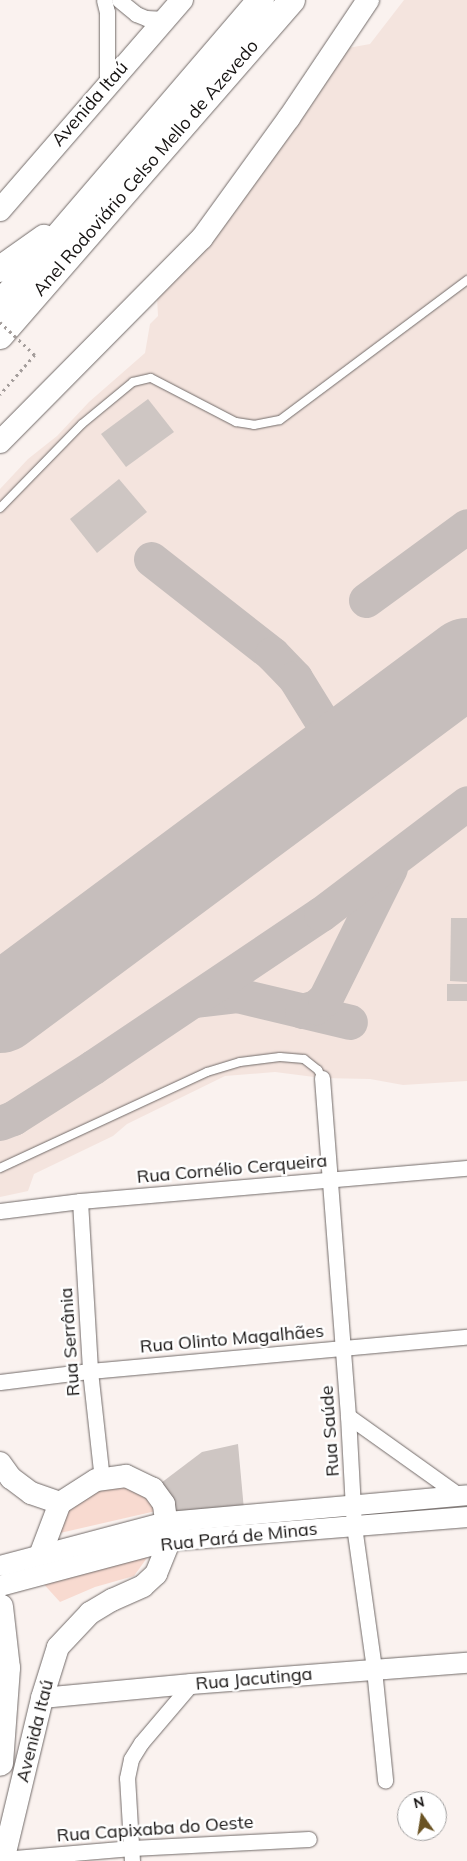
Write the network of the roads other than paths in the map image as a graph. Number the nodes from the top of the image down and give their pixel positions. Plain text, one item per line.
1 (104, 0) edge
2 (119, 0) edge
3 (182, 0) edge
4 (261, 0) edge
5 (292, 0) edge
6 (368, 0) edge
7 (165, 19) junction
8 (107, 85) junction
9 (0, 210) edge
10 (76, 216) junction
11 (0, 269) edge
12 (467, 280) edge
13 (0, 304) edge
14 (0, 336) edge
15 (0, 442) edge
16 (0, 508) edge
17 (322, 1078) joint
18 (0, 1168) edge
19 (467, 1168) edge
20 (331, 1179) junction
21 (80, 1201) junction
22 (0, 1211) edge
23 (467, 1337) edge
24 (342, 1348) junction
25 (90, 1371) junction
26 (0, 1382) edge
27 (348, 1416) junction
28 (6, 1470) edge
29 (102, 1479) junction
30 (464, 1496) edge
31 (60, 1503) junction
32 (354, 1506) junction
33 (467, 1517) edge
34 (354, 1526) junction
35 (168, 1531) junction
36 (41, 1553) junction
37 (0, 1566) edge
38 (7, 1583) edge
39 (0, 1607) edge
40 (467, 1662) edge
41 (374, 1669) junction
42 (191, 1684) junction
43 (42, 1698) junction
44 (0, 1763) edge
45 (385, 1780) dead end
46 (309, 1839) dead end
47 (132, 1855) edge
48 (3, 1860) edge

1 - 8 street
2 - 7 street
3 - 7 main road, Avenida Itaú
4 - 10 highway, Anel Rodoviário Celso Mello de Azevedo
5 - 14 highway, Anel Rodoviário Celso Mello de Azevedo
6 - 15 main road
7 - 8 main road, Avenida Itaú
8 - 9 main road, Avenida Itaú
10 - 11 highway
10 - 13 highway, Anel Rodoviário Celso Mello de Azevedo
12 - 16 lane
17 - 18 lane
17 - 20 street, Rua Saúde
19 - 20 street, Rua Cornélio Cerqueira
20 - 21 street, Rua Cornélio Cerqueira
20 - 24 street, Rua Saúde
21 - 22 street, Rua Cornélio Cerqueira
21 - 25 street, Rua Serrânia
23 - 24 street, Rua Olinto Magalhães
24 - 25 street, Rua Olinto Magalhães
24 - 27 street, Rua Saúde
25 - 26 street, Rua Olinto Magalhães
25 - 29 street, Rua Serrânia
27 - 30 street
27 - 32 street, Rua Saúde
28 - 31 main road
29 - 31 main road
29 - 35 main road
30 - 32 main road, Rua Pará de Minas
31 - 36 main road
32 - 34 street, Rua Saúde
32 - 35 main road, Rua Pará de Minas
33 - 34 main road, Rua Pará de Minas
34 - 35 main road, Rua Pará de Minas
34 - 41 street, Rua Saúde
35 - 36 main road, Rua Pará de Minas
35 - 38 main road, Rua Pará de Minas
35 - 43 main road, Avenida Itaú
36 - 37 main road, Rua Pará de Minas
39 - 44 highway
40 - 41 main road, Rua Jacutinga
41 - 42 main road, Rua Jacutinga
41 - 45 street, Rua Saúde
42 - 43 main road, Rua Jacutinga
42 - 47 street
43 - 48 main road, Avenida Itaú
46 - 47 street, Rua Capixaba do Oeste
47 - 48 street, Rua Capixaba do Oeste

